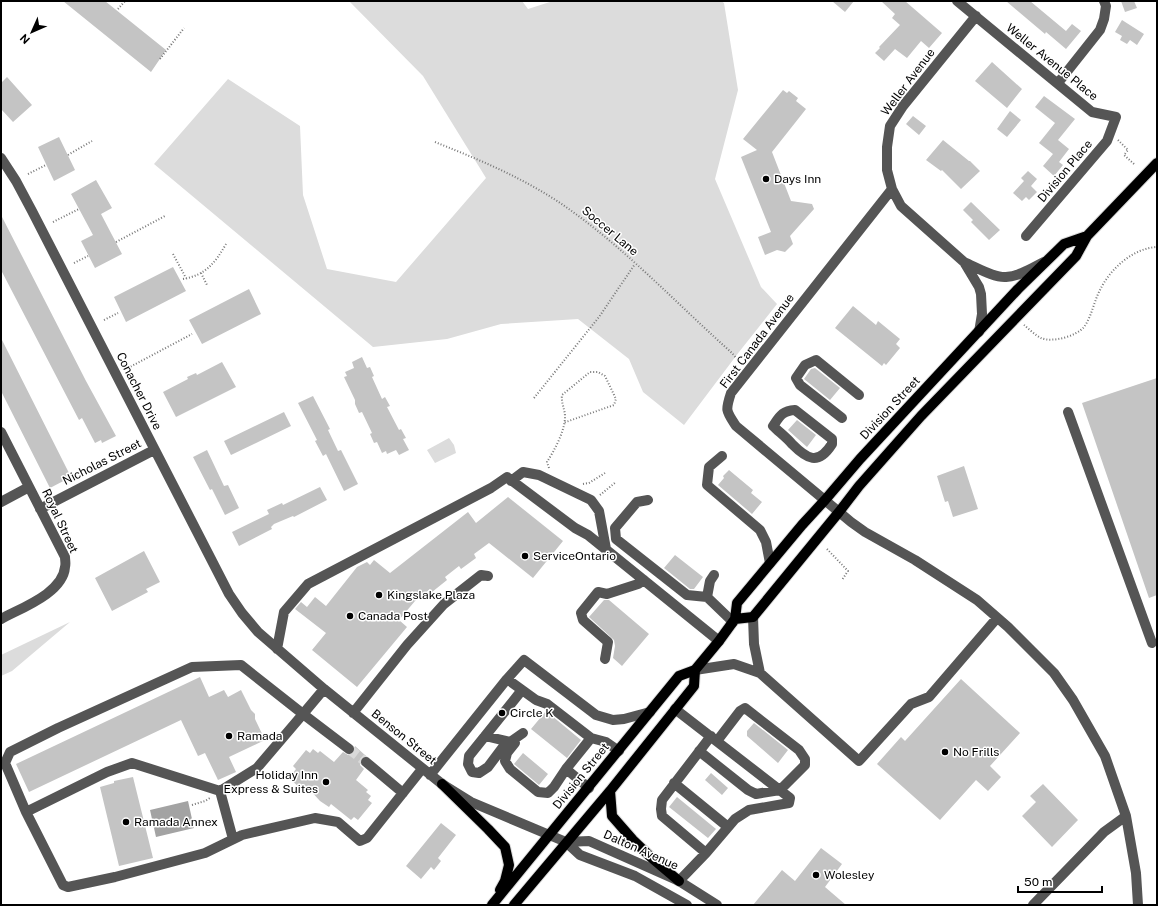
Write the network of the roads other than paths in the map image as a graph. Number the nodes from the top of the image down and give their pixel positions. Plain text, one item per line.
1 (957, 1) edge
2 (1104, 1) edge
3 (976, 16) junction
4 (1058, 83) junction
5 (1116, 118) joint
6 (1, 158) edge
7 (1157, 163) edge
8 (892, 189) junction
9 (1026, 236) dead end
10 (1087, 236) junction
11 (1051, 258) junction
12 (964, 262) junction
13 (979, 332) junction
14 (860, 395) dead end
15 (1068, 412) dead end
16 (842, 418) dead end
17 (1, 432) edge
18 (154, 450) junction
19 (802, 454) joint
20 (722, 456) dead end
21 (511, 481) junction
22 (29, 487) junction
23 (648, 500) dead end
24 (825, 500) junction
25 (1, 502) edge
26 (40, 509) junction
27 (839, 512) junction
28 (606, 549) junction
29 (770, 563) junction
30 (714, 575) dead end
31 (488, 576) dead end
32 (641, 582) junction
33 (707, 597) junction
34 (753, 616) junction
35 (997, 618) junction
36 (1, 619) edge
37 (734, 620) junction
38 (258, 632) joint
39 (719, 641) junction
40 (1152, 644) dead end
41 (277, 648) junction
42 (605, 659) dead end
43 (695, 670) junction
44 (760, 673) junction
45 (507, 678) junction
46 (324, 689) junction
47 (522, 690) junction
48 (675, 709) junction
49 (650, 712) junction
50 (353, 713) junction
51 (303, 714) junction
52 (485, 736) junction
53 (591, 738) junction
54 (714, 738) junction
55 (510, 742) junction
56 (349, 749) tunnel mouth
57 (619, 751) junction
58 (699, 751) junction
59 (366, 762) tunnel mouth
60 (566, 769) junction
61 (426, 772) junction
62 (674, 783) junction
63 (442, 784) junction
64 (589, 788) junction
65 (780, 790) junction
66 (220, 791) junction
67 (610, 791) junction
68 (403, 793) junction
69 (26, 812) junction
70 (1126, 816) junction
71 (728, 827) junction
72 (550, 835) junction
73 (233, 840) junction
74 (566, 842) junction
75 (706, 853) junction
76 (679, 881) junction
77 (492, 905) edge
78 (514, 905) edge
79 (687, 905) edge
80 (717, 905) edge
81 (1033, 905) edge
82 (1138, 905) edge

1 - 3 street
2 - 4 street
3 - 4 street, Weller Avenue Place
3 - 8 street, Weller Avenue
4 - 5 street, Weller Avenue Place
5 - 9 street, Division Place
6 - 18 street, Conacher Drive
7 - 10 main road, Division Street
8 - 12 street, Weller Avenue
8 - 24 street, First Canada Avenue
10 - 11 main road, Division Street
10 - 27 main road, Division Street
11 - 12 street, Weller Avenue
11 - 13 main road, Division Street
12 - 13 street, Weller Avenue
13 - 24 main road, Division Street
14 - 16 street
15 - 40 street
17 - 22 street, Royal Street
18 - 26 street, Nicholas Street
18 - 38 street, Conacher Drive
19 - 19 street
20 - 29 street
21 - 28 street
21 - 28 street
21 - 41 street
22 - 25 street
22 - 26 street, Royal Street
23 - 33 street
24 - 27 street, First Canada Avenue
24 - 29 main road, Division Street
26 - 36 street, Royal Street
27 - 34 main road, Division Street
27 - 35 street, First Canada Avenue
28 - 32 street
29 - 37 main road, Division Street
30 - 33 street
31 - 50 street
32 - 39 street
32 - 42 street
33 - 37 street
34 - 37 main road
34 - 44 street
35 - 44 street
35 - 70 street, First Canada Avenue
37 - 39 main road, Division Street
38 - 41 street, Benson Street
39 - 43 main road, Division Street
41 - 46 street, Benson Street
43 - 44 street
43 - 48 main road, Division Street
43 - 49 main road, Division Street
45 - 47 street
45 - 49 street
45 - 61 street
46 - 50 street, Benson Street
46 - 51 street
47 - 52 street
47 - 53 street
48 - 54 street
48 - 67 main road, Division Street
49 - 57 main road, Division Street
50 - 61 street, Benson Street
51 - 56 street
51 - 66 street
51 - 69 street
52 - 55 street
52 - 55 street
53 - 57 street
53 - 60 street
54 - 58 street
54 - 65 street
54 - 65 street
55 - 60 street
57 - 64 main road, Division Street
58 - 62 street
58 - 65 street
59 - 68 street
60 - 64 street
61 - 63 street, Benson Street
61 - 68 street
62 - 71 street
62 - 75 street
63 - 72 street, Benson Street
63 - 77 main road
64 - 72 main road, Division Street
65 - 71 street
66 - 69 street
66 - 73 street
67 - 74 main road, Division Street
67 - 76 main road
68 - 73 street
69 - 73 street
70 - 81 street
70 - 82 street, First Canada Avenue
71 - 75 street
72 - 74 street, Benson Street
72 - 77 main road, Division Street
74 - 76 street, Dalton Avenue
74 - 78 main road, Division Street
74 - 79 street
75 - 76 street
76 - 80 street, Dalton Avenue

